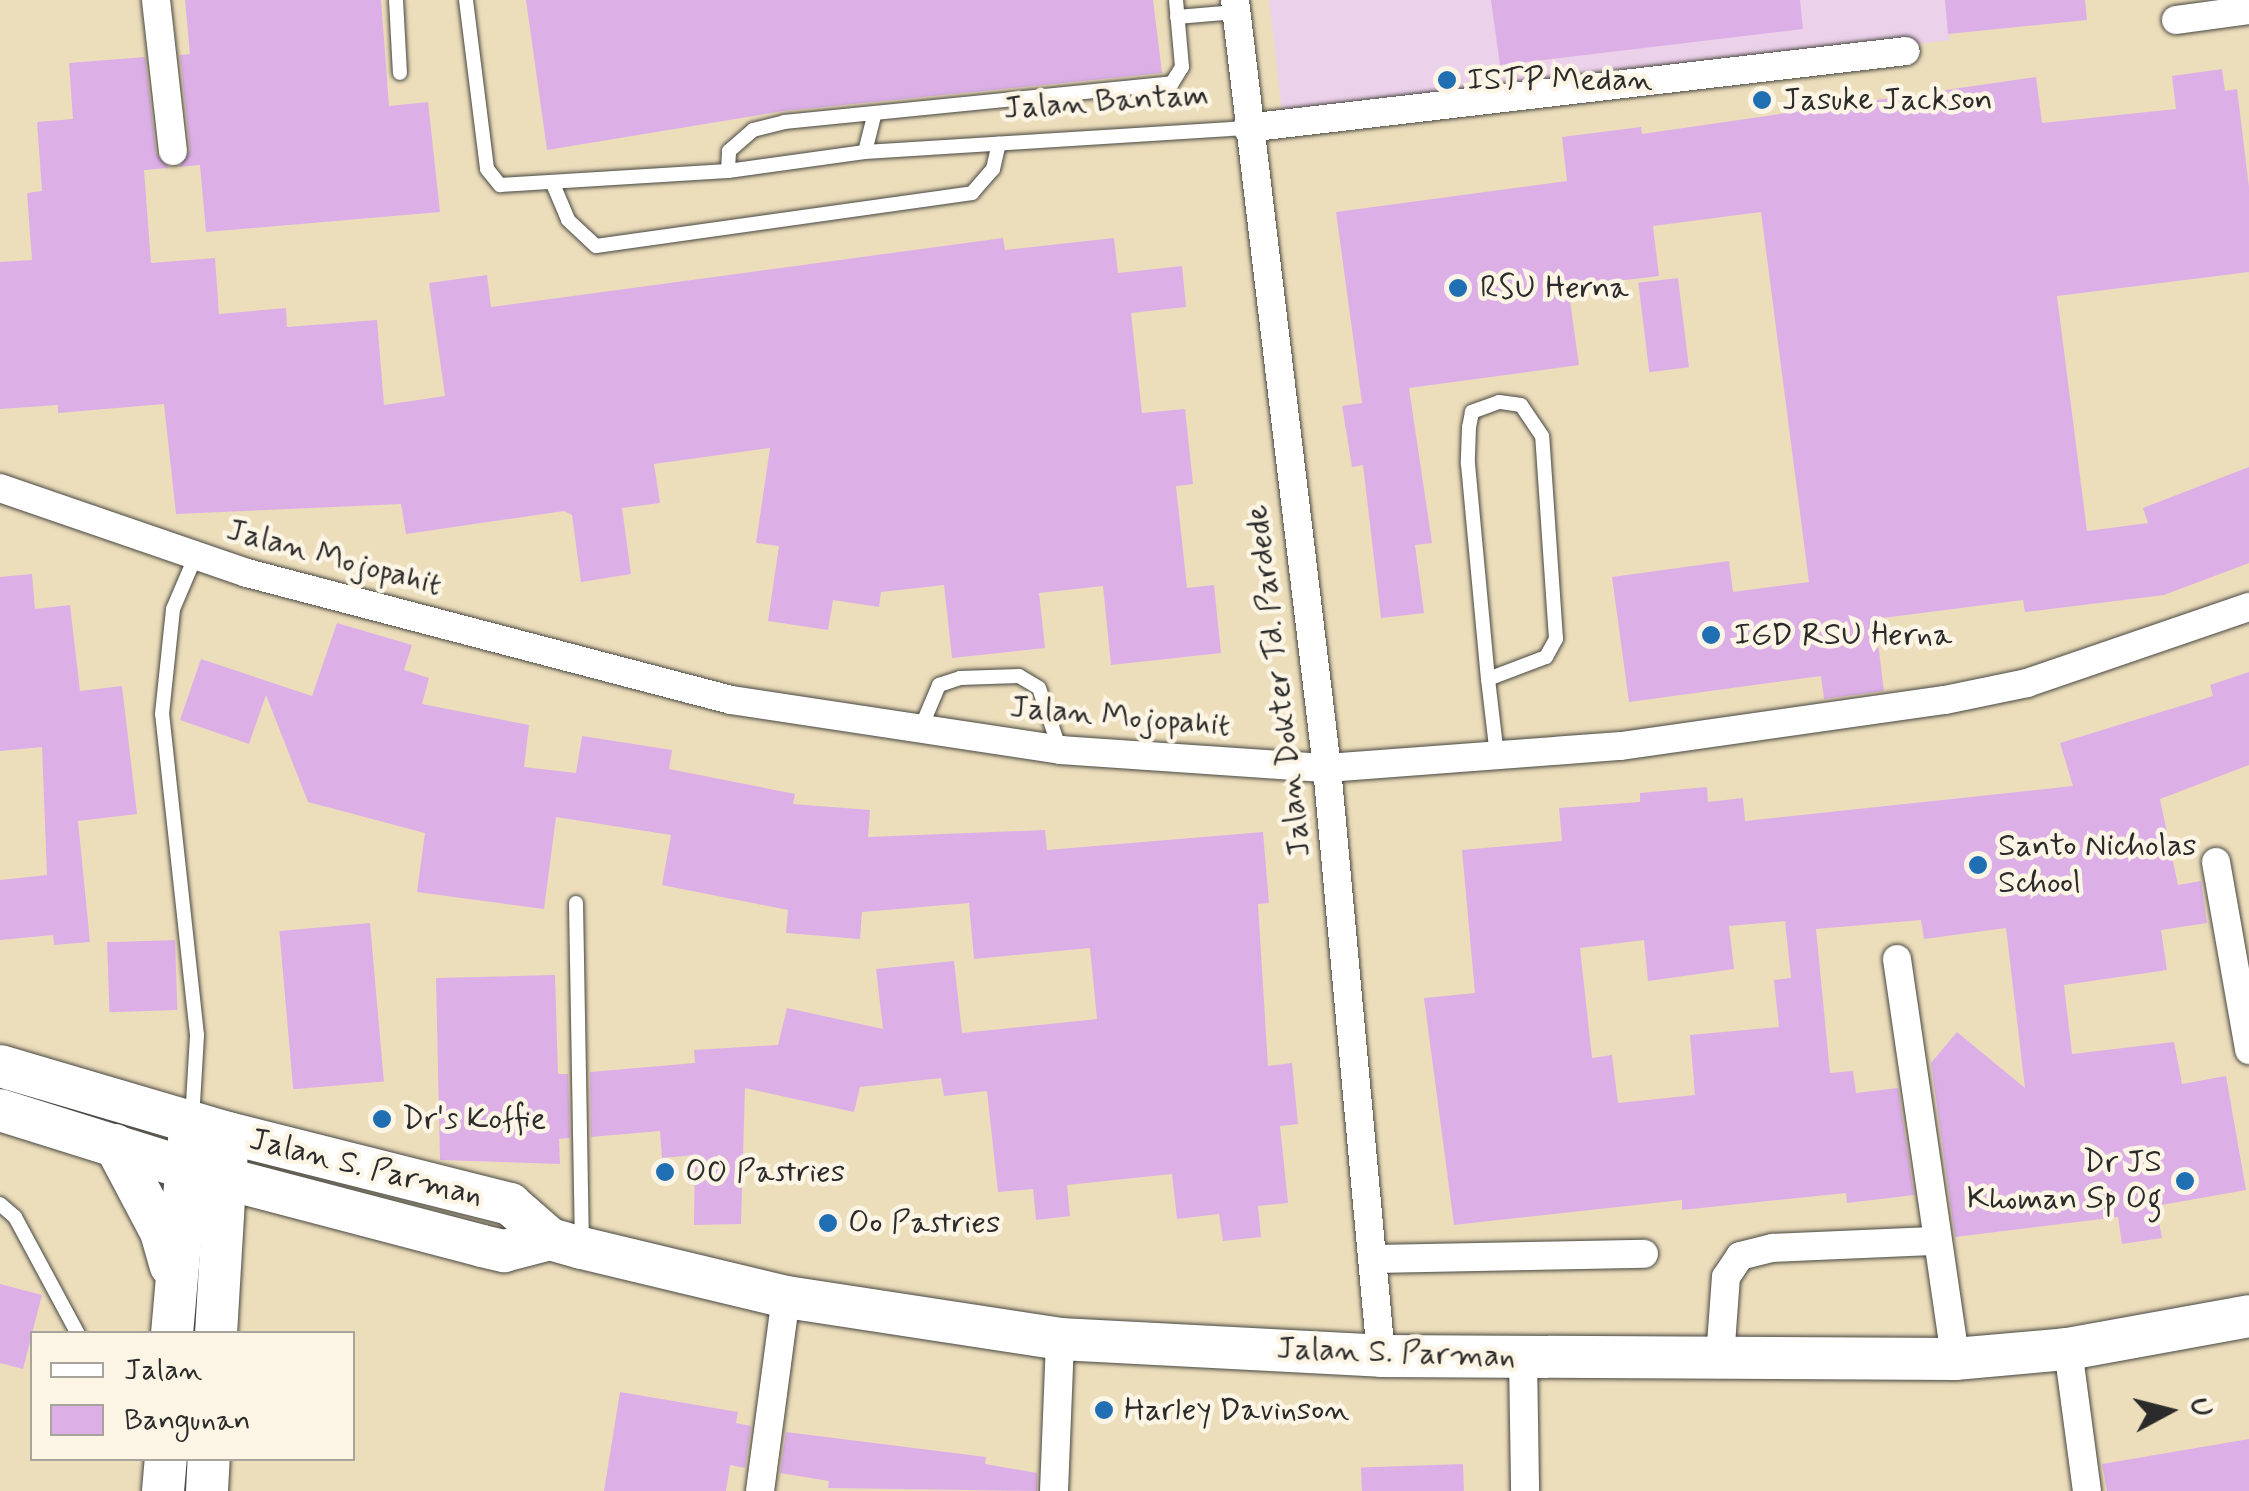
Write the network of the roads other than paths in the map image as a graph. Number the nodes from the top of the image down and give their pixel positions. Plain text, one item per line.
1 (156, 0) edge
2 (396, 0) edge
3 (466, 0) edge
4 (1176, 0) edge
5 (1235, 6) edge
6 (2249, 10) edge
7 (1178, 17) junction
8 (2176, 20) dead end
9 (1906, 51) dead end
10 (400, 73) dead end
11 (874, 117) junction
12 (1247, 128) junction
13 (998, 144) junction
14 (173, 151) dead end
15 (864, 152) junction
16 (728, 171) junction
17 (553, 184) junction
18 (0, 488) edge
19 (196, 555) junction
20 (2249, 608) edge
21 (1488, 679) junction
22 (919, 733) junction
23 (1060, 750) junction
24 (1497, 756) junction
25 (1327, 768) junction
26 (2216, 862) dead end
27 (576, 903) dead end
28 (1897, 959) dead end
29 (2249, 1050) edge
30 (0, 1066) edge
31 (0, 1110) edge
32 (210, 1127) junction
33 (116, 1145) junction
34 (205, 1173) junction
35 (0, 1204) edge
36 (1936, 1242) junction
37 (566, 1243) junction
38 (1644, 1254) dead end
39 (1376, 1259) junction
40 (176, 1281) junction
41 (786, 1297) junction
42 (2249, 1316) edge
43 (76, 1331) edge
44 (172, 1331) edge
45 (216, 1331) edge
46 (1060, 1340) junction
47 (2068, 1349) junction
48 (1381, 1356) junction
49 (1523, 1357) junction
50 (1720, 1358) junction
51 (1955, 1359) junction
52 (166, 1461) edge
53 (209, 1461) edge
54 (163, 1491) edge
55 (207, 1491) edge
56 (760, 1491) edge
57 (1054, 1491) edge
58 (1525, 1491) edge
59 (2087, 1491) edge

1 - 14 street
2 - 10 lane
3 - 17 lane, Jalan Bantam
4 - 7 lane
5 - 7 lane
5 - 12 street, Jalan Dokter Td. Pardede
6 - 8 street
7 - 11 lane
9 - 12 street, Jalan Bantam
11 - 15 lane
11 - 16 lane
12 - 13 lane, Jalan Bantam
12 - 25 street, Jalan Dokter Td. Pardede
13 - 15 lane, Jalan Bantam
13 - 17 lane
15 - 16 lane, Jalan Bantam
16 - 17 lane, Jalan Bantam
18 - 19 street, Jalan Mojopahit
19 - 22 street, Jalan Mojopahit
19 - 32 lane
20 - 24 street, Jalan Mojopahit
21 - 21 lane
21 - 24 lane
22 - 23 street, Jalan Mojopahit
22 - 23 lane
23 - 25 street, Jalan Mojopahit
24 - 25 street, Jalan Mojopahit
25 - 39 street, Jalan Dokter Td. Pardede
26 - 29 street
27 - 37 lane
28 - 36 street
30 - 32 main road, Jalan S. Parman
31 - 33 main road, Jalan S. Parman
32 - 34 main road
32 - 37 main road, Jalan S. Parman
33 - 34 main road, Jalan S. Parman
33 - 40 main road
34 - 37 main road, Jalan S. Parman
34 - 40 main road
34 - 45 main road
35 - 43 lane
36 - 50 street
36 - 51 street
37 - 41 main road, Jalan S. Parman
38 - 39 street
39 - 48 street, Jalan Dokter Td. Pardede
40 - 44 main road
41 - 46 main road, Jalan S. Parman
41 - 56 street
42 - 47 main road, Jalan S. Parman
46 - 48 main road, Jalan S. Parman
46 - 57 street
47 - 51 main road, Jalan S. Parman
47 - 59 street
48 - 49 main road, Jalan S. Parman
49 - 50 main road, Jalan S. Parman
49 - 58 street
50 - 51 main road, Jalan S. Parman
52 - 54 main road
53 - 55 main road

